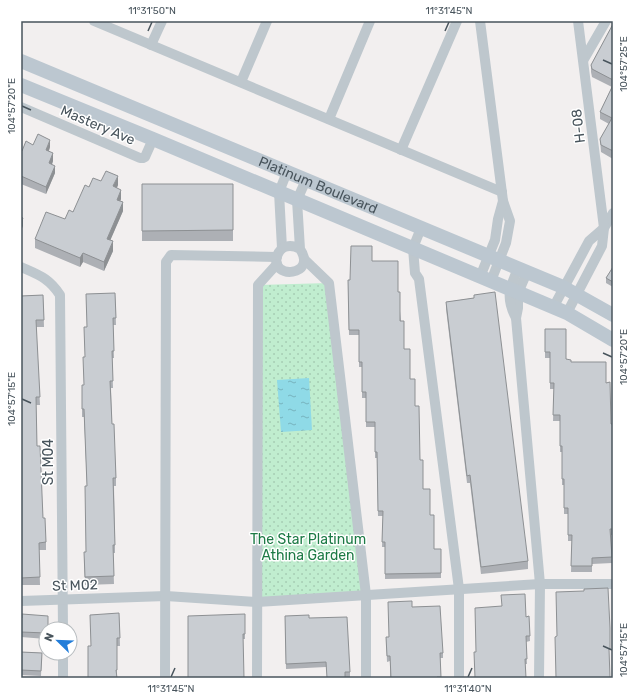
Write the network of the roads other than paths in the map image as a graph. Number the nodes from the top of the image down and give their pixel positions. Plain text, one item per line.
1 (94, 21) edge
2 (162, 21) edge
3 (267, 21) edge
4 (370, 21) edge
5 (457, 21) edge
6 (480, 21) edge
7 (578, 21) edge
8 (606, 21) edge
9 (151, 45) junction
10 (584, 59) junction
11 (21, 61) edge
12 (241, 82) junction
13 (21, 85) edge
14 (21, 107) edge
15 (329, 119) junction
16 (153, 139) junction
17 (401, 150) junction
18 (287, 172) junction
19 (306, 180) junction
20 (279, 192) junction
21 (503, 196) junction
22 (297, 200) junction
23 (613, 213) edge
24 (424, 229) junction
25 (609, 231) edge
26 (300, 249) junction
27 (416, 250) junction
28 (279, 256) junction
29 (494, 258) junction
30 (304, 259) junction
31 (21, 267) edge
32 (523, 270) junction
33 (486, 279) junction
34 (563, 287) junction
35 (514, 291) junction
36 (577, 294) junction
37 (553, 308) junction
38 (567, 313) junction
39 (613, 314) edge
40 (613, 340) edge
41 (540, 584) junction
42 (613, 584) edge
43 (459, 589) junction
44 (366, 595) junction
45 (166, 596) junction
46 (63, 600) junction
47 (21, 601) edge
48 (257, 602) junction
49 (63, 621) edge
50 (63, 661) edge
51 (63, 678) edge
52 (165, 678) edge
53 (257, 678) edge
54 (366, 678) edge
55 (459, 678) edge
56 (539, 678) edge

1 - 9 street
2 - 9 street
3 - 12 street
4 - 15 street
5 - 17 street
6 - 21 street
7 - 10 street, H-08
8 - 10 street
9 - 12 street
10 - 25 street, H-08
11 - 18 street, Platinum Boulevard
12 - 15 street
13 - 16 street, Platinum Boulevard
14 - 16 street, Mastery Ave
15 - 17 street
16 - 20 street, Platinum Boulevard
17 - 21 street
18 - 19 street, Platinum Boulevard
18 - 20 street
19 - 22 street
19 - 24 street, Platinum Boulevard
20 - 22 street, Platinum Boulevard
20 - 28 street
21 - 29 street
22 - 26 street
22 - 27 street, Platinum Boulevard
23 - 25 street
24 - 27 street
24 - 29 street, Platinum Boulevard
25 - 34 street
25 - 36 street
26 - 28 street
26 - 30 street
27 - 33 street, Platinum Boulevard
27 - 43 street
28 - 30 street
28 - 45 street
28 - 48 street
29 - 32 street, Platinum Boulevard
29 - 33 street
30 - 44 street
31 - 46 street, St M04
32 - 34 street, Platinum Boulevard
32 - 35 street
33 - 35 street, Platinum Boulevard
34 - 36 street, Platinum Boulevard
34 - 37 street
35 - 37 street, Platinum Boulevard
35 - 41 street
36 - 38 street
36 - 39 street, Platinum Boulevard
37 - 38 street, Platinum Boulevard
38 - 40 street, Platinum Boulevard
41 - 42 street, St M02
41 - 43 street, St M02
41 - 56 street
43 - 44 street, St M02
43 - 55 street
44 - 48 street, St M02
44 - 54 street
45 - 46 street, St M02
45 - 48 street, St M02
45 - 52 street
46 - 47 street, St M02
46 - 49 street, St M04
48 - 53 street
50 - 51 street

